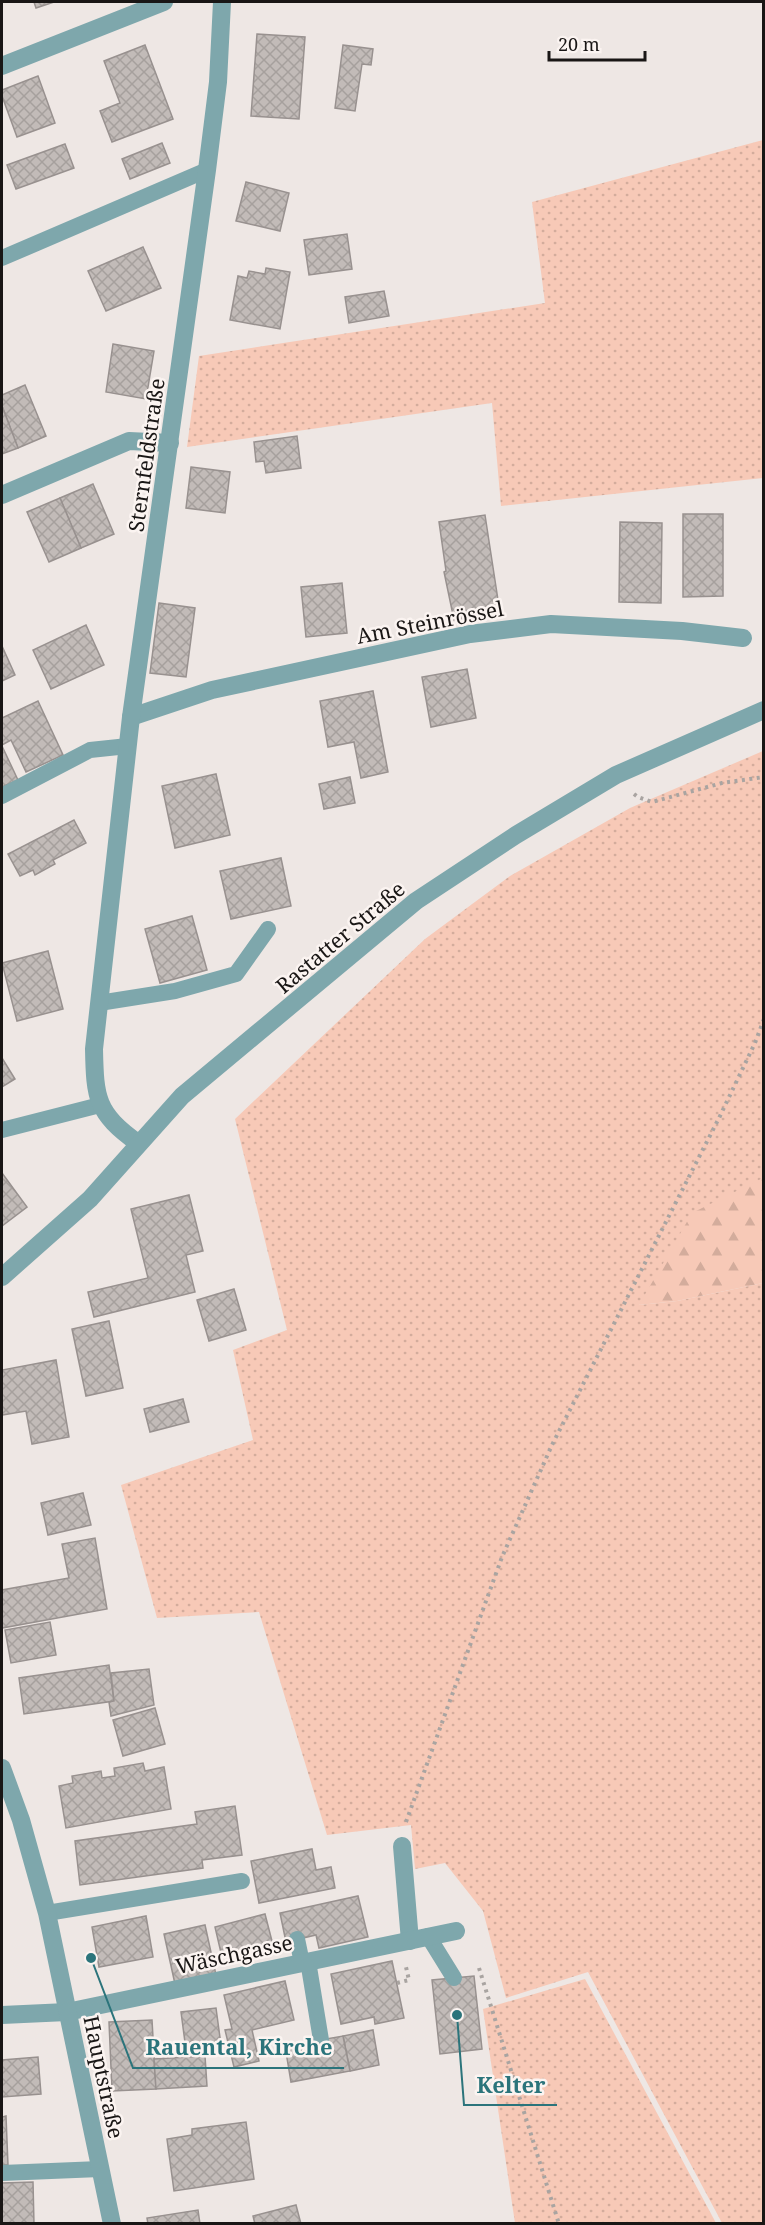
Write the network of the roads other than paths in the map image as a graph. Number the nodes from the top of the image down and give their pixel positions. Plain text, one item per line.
1 (164, 2) edge
2 (222, 2) edge
3 (2, 66) edge
4 (207, 170) junction
5 (2, 258) edge
6 (170, 443) junction
7 (2, 495) edge
8 (743, 638) dead end
9 (764, 710) edge
10 (131, 717) junction
11 (128, 746) junction
12 (2, 795) edge
13 (268, 929) dead end
14 (99, 1003) junction
15 (100, 1105) junction
16 (2, 1130) edge
17 (138, 1143) junction
18 (2, 1277) edge
19 (2, 1768) edge
20 (402, 1846) road end
21 (243, 1881) dead end
22 (47, 1913) junction
23 (456, 1931) road end
24 (419, 1938) junction
25 (297, 1939) dead end
26 (305, 1962) junction
27 (454, 1978) dead end
28 (68, 2012) junction
29 (2, 2015) edge
30 (321, 2040) dead end
31 (100, 2169) junction
32 (2, 2173) edge
33 (112, 2223) edge

1 - 3 street
2 - 4 street, Sternfeldstraße
4 - 5 lane
4 - 6 street, Sternfeldstraße
6 - 7 street
6 - 10 street, Sternfeldstraße
8 - 10 street, Am Steinrössel
9 - 17 street, Rastatter Straße
10 - 11 street, Sternfeldstraße
11 - 12 lane
11 - 14 street, Sternfeldstraße
13 - 14 lane
14 - 15 street, Sternfeldstraße
15 - 16 lane
15 - 17 street
17 - 18 street, Rastatter Straße
19 - 22 street, Hauptstraße
20 - 24 street
21 - 22 lane
22 - 28 street, Hauptstraße
23 - 24 street, Wäschgasse
24 - 26 street, Wäschgasse
24 - 27 lane
25 - 26 lane
26 - 28 street, Wäschgasse
26 - 30 lane
28 - 29 street, Wäschgasse
28 - 31 street, Hauptstraße
31 - 32 lane
31 - 33 street, Hauptstraße

